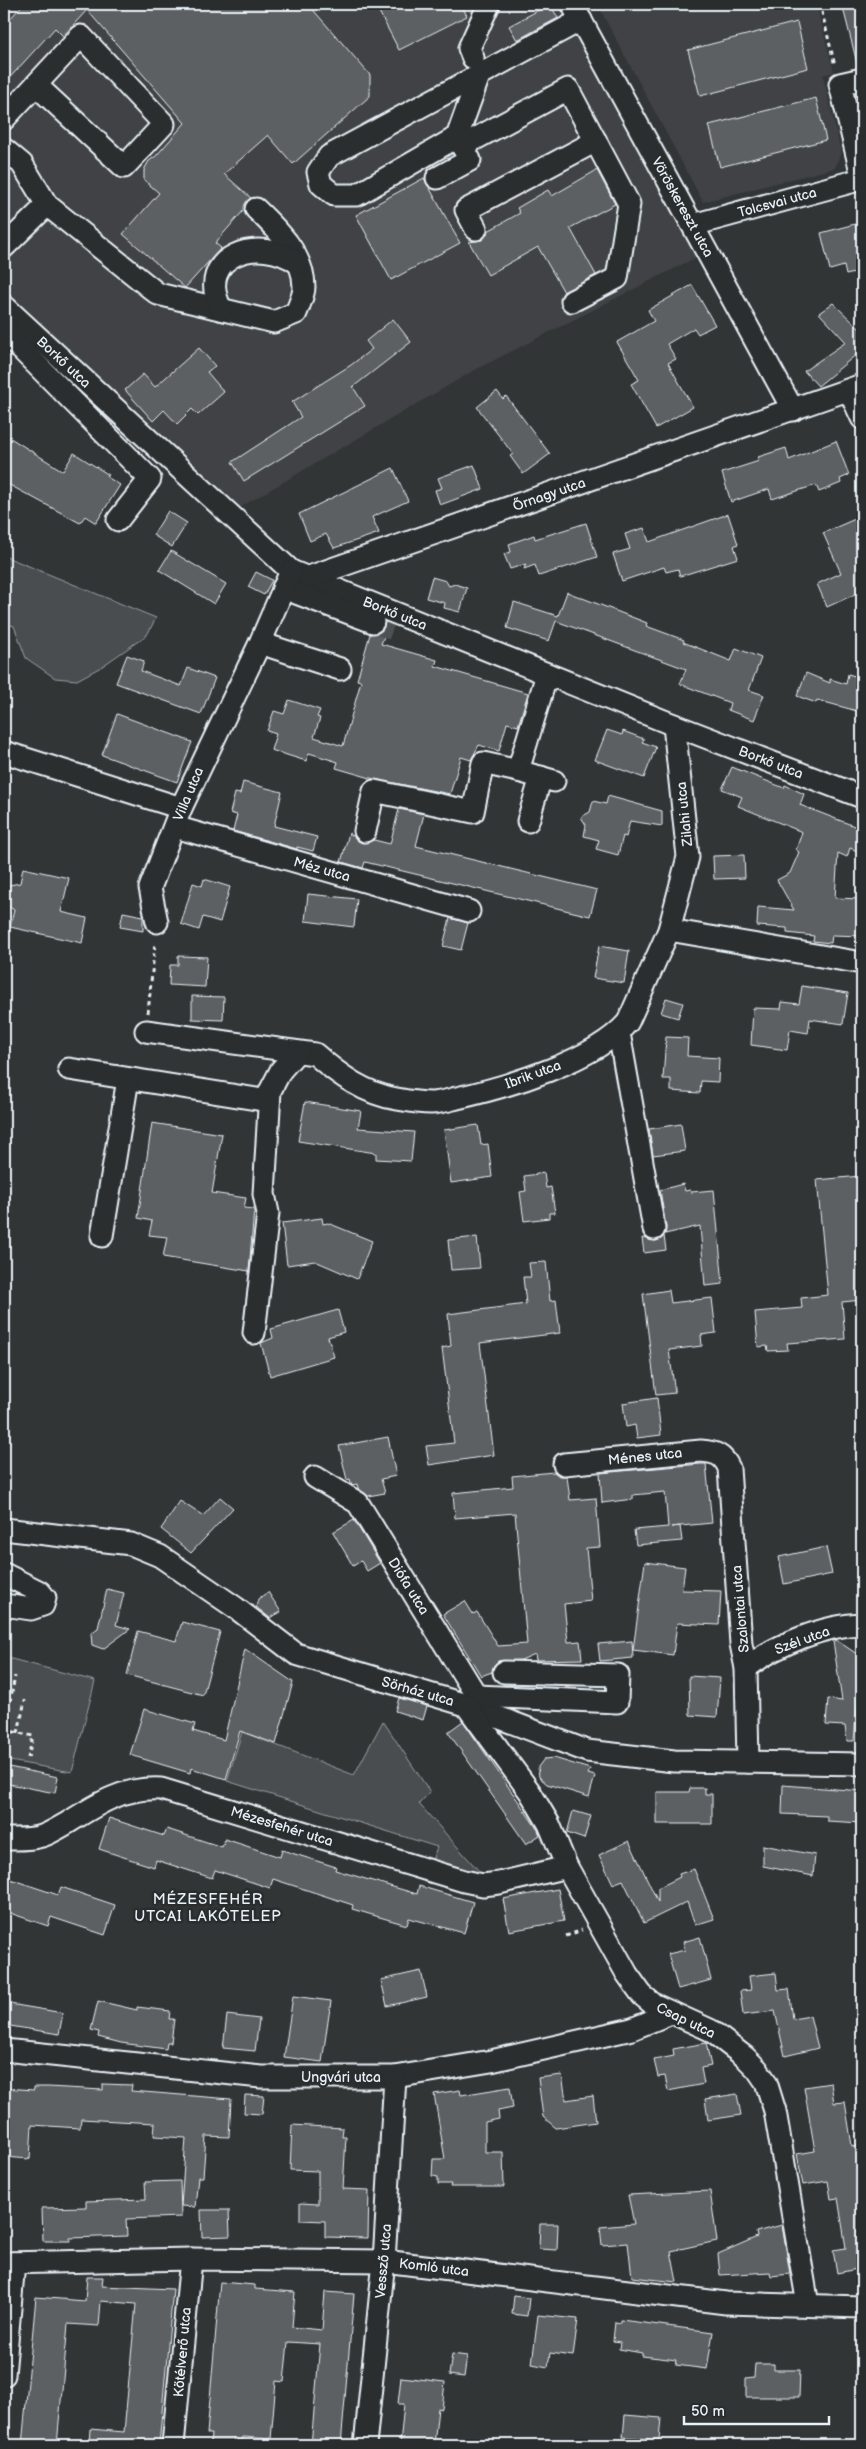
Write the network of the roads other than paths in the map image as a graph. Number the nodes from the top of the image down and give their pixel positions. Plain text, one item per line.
1 (489, 4) edge
2 (576, 12) edge
3 (477, 65) junction
4 (862, 79) edge
5 (36, 85) junction
6 (4, 119) edge
7 (596, 141) junction
8 (459, 142) junction
9 (4, 149) edge
10 (437, 178) dead end
11 (862, 178) edge
12 (47, 205) junction
13 (256, 209) dead end
14 (692, 224) junction
15 (476, 229) dead end
16 (4, 247) edge
17 (298, 263) junction
18 (572, 301) dead end
19 (4, 306) edge
20 (221, 309) junction
21 (4, 324) edge
22 (856, 388) edge
23 (793, 410) junction
24 (862, 418) edge
25 (118, 520) dead end
26 (293, 579) junction
27 (373, 622) tunnel mouth
28 (260, 642) junction
29 (340, 669) dead end
30 (547, 674) junction
31 (674, 725) junction
32 (4, 752) edge
33 (518, 770) junction
34 (862, 797) edge
35 (178, 817) junction
36 (528, 821) dead end
37 (366, 831) dead end
38 (469, 911) dead end
39 (157, 922) road end
40 (668, 930) junction
41 (862, 963) edge
42 (146, 1031) road end
43 (618, 1033) junction
44 (297, 1052) junction
45 (69, 1069) dead end
46 (128, 1079) junction
47 (269, 1102) junction
48 (654, 1229) dead end
49 (102, 1236) dead end
50 (254, 1333) dead end
51 (725, 1458) joint
52 (564, 1464) dead end
53 (315, 1477) dead end
54 (4, 1529) edge
55 (4, 1574) edge
56 (4, 1605) edge
57 (862, 1624) edge
58 (746, 1668) junction
59 (504, 1672) dead end
60 (477, 1704) junction
61 (748, 1762) junction
62 (862, 1764) edge
63 (4, 1839) edge
64 (567, 1867) junction
65 (671, 2013) junction
66 (4, 2050) edge
67 (395, 2077) junction
68 (191, 2259) junction
69 (384, 2262) junction
70 (9, 2263) edge
71 (808, 2305) junction
72 (862, 2307) edge
73 (4, 2375) edge
74 (173, 2445) edge
75 (365, 2445) edge

1 - 3 street
2 - 3 street
2 - 14 street, Vöröskereszt utca
3 - 8 street
3 - 8 street
4 - 11 street
5 - 5 street
5 - 6 street
7 - 8 street
7 - 15 street
7 - 18 street
8 - 10 street
9 - 12 street
11 - 14 street, Tolcsvai utca
12 - 16 street
12 - 20 street
13 - 17 street
14 - 23 street, Vöröskereszt utca
17 - 20 street
17 - 20 street
19 - 26 street, Borkő utca
21 - 25 street
22 - 23 street, Őrnagy utca
22 - 24 street
23 - 26 street, Őrnagy utca
26 - 27 street
26 - 28 street, Villa utca
26 - 30 street, Borkő utca
28 - 29 street
28 - 35 street, Villa utca
30 - 31 street, Borkő utca
30 - 33 street
31 - 34 street, Borkő utca
31 - 40 street, Zilahi utca
32 - 35 street, Méz utca
33 - 36 street
33 - 37 street
35 - 38 street, Méz utca
35 - 39 street, Villa utca
40 - 41 street
40 - 43 street, Ibrik utca
42 - 44 street, Ibrik utca
43 - 44 street, Ibrik utca
43 - 48 street
44 - 47 street
45 - 46 street
46 - 47 street
46 - 49 street
47 - 50 street
51 - 52 street, Ménes utca
51 - 58 street, Szalontai utca
53 - 60 street, Diófa utca
54 - 60 street, Sörház utca
55 - 56 street
57 - 58 street, Szél utca
58 - 61 street, Szalontai utca
59 - 60 street
60 - 61 street, Sörház utca
60 - 64 street, Csap utca
61 - 62 street, Sörház utca
63 - 64 street, Mézesfehér utca
64 - 65 street, Csap utca
65 - 67 street, Ungvári utca
65 - 71 street, Csap utca
66 - 67 street, Ungvári utca
67 - 69 street, Vessző utca
68 - 69 street, Komló utca
68 - 70 street, Komló utca
68 - 74 street, Kötélverő utca
69 - 71 street, Komló utca
69 - 75 street, Vessző utca
70 - 73 street
71 - 72 street, Komló utca

